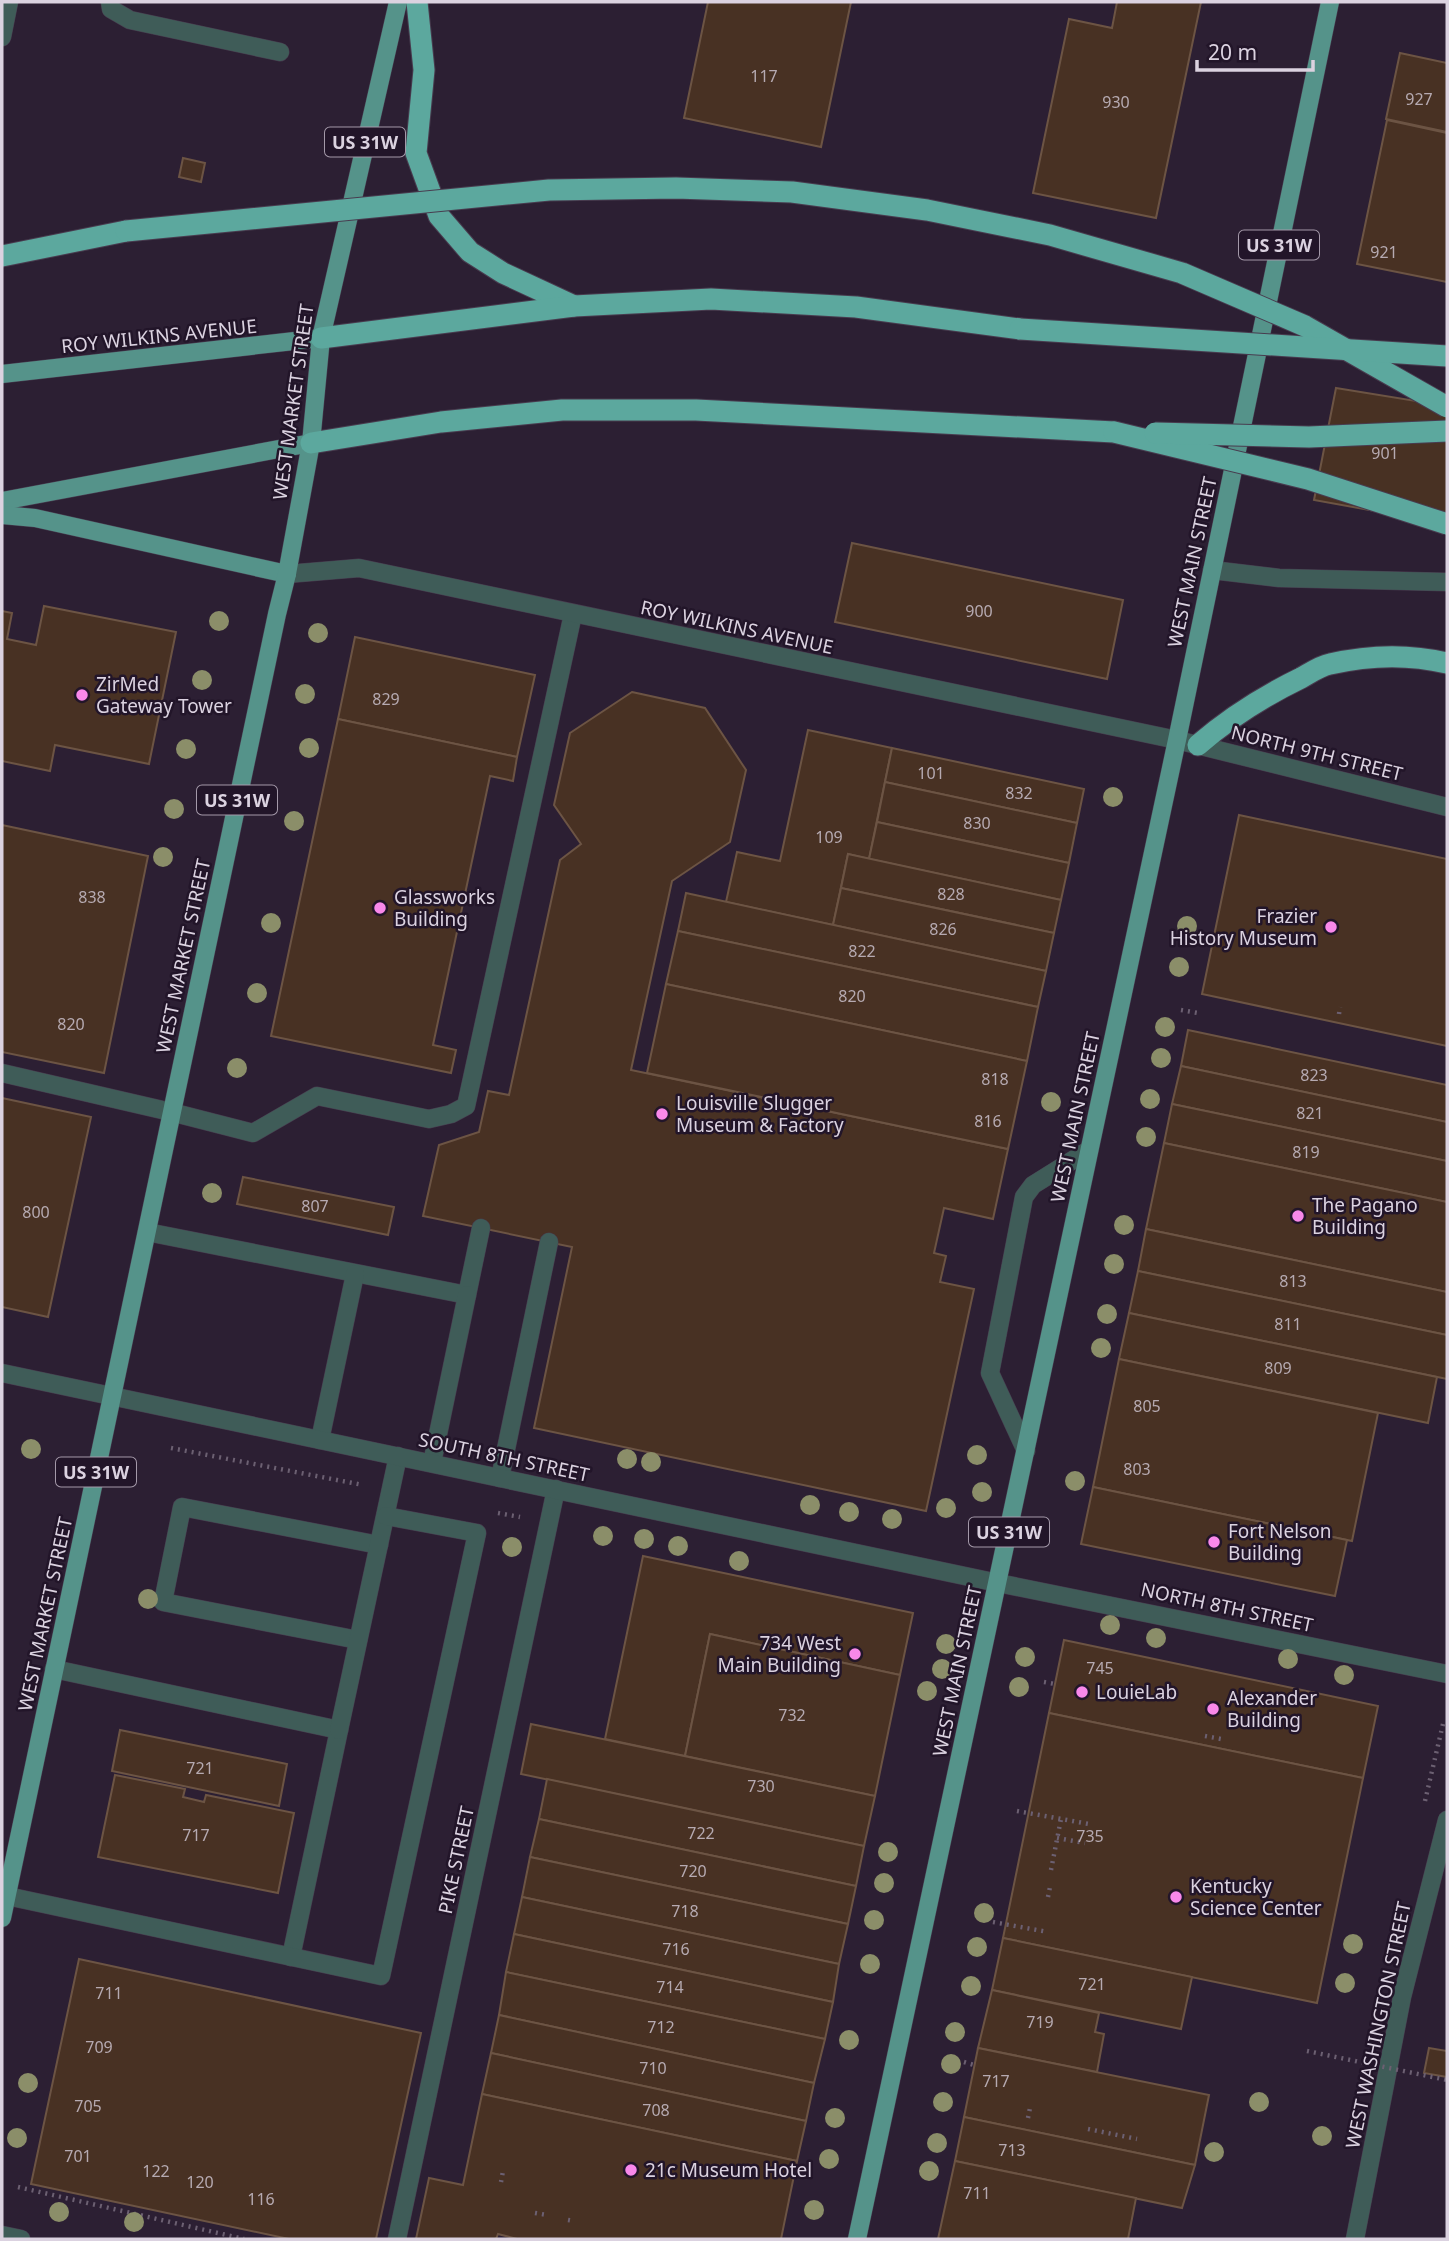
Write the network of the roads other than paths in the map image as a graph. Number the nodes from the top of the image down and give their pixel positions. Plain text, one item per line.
1 (9, 2) edge
2 (110, 2) edge
3 (398, 2) edge
4 (417, 2) edge
5 (1330, 2) edge
6 (2, 37) edge
7 (280, 52) dead end
8 (2, 247) edge
9 (28, 250) junction
10 (2, 256) edge
11 (573, 306) junction
12 (321, 338) junction
13 (1447, 356) edge
14 (2, 374) edge
15 (1447, 407) edge
16 (1447, 431) edge
17 (1114, 432) junction
18 (311, 443) junction
19 (2, 501) edge
20 (2, 515) edge
21 (1447, 524) edge
22 (1212, 570) junction
23 (287, 575) junction
24 (1447, 582) edge
25 (573, 614) junction
26 (1447, 663) edge
27 (1177, 740) junction
28 (1198, 745) junction
29 (1447, 807) edge
30 (2, 1073) edge
31 (171, 1112) junction
32 (1089, 1150) junction
33 (481, 1228) dead end
34 (147, 1233) junction
35 (549, 1242) dead end
36 (355, 1273) junction
37 (467, 1295) junction
38 (2, 1373) edge
39 (112, 1396) junction
40 (320, 1440) junction
41 (1026, 1451) junction
42 (398, 1457) junction
43 (432, 1464) junction
44 (500, 1478) junction
45 (556, 1489) junction
46 (386, 1516) junction
47 (379, 1545) junction
48 (998, 1583) junction
49 (358, 1640) junction
50 (54, 1670) junction
51 (1447, 1674) edge
52 (339, 1730) junction
53 (1447, 1820) edge
54 (7, 1896) junction
55 (2, 1918) edge
56 (291, 1957) junction
57 (2, 2235) edge
58 (21, 2239) edge
59 (397, 2239) edge
60 (857, 2239) edge
61 (1355, 2239) edge

1 - 6 street
2 - 7 street
3 - 12 main road, WEST MARKET STREET / US 31W
4 - 11 highway
5 - 22 main road, WEST MAIN STREET / US 31W
8 - 9 highway
9 - 10 highway
9 - 15 highway, bridge
11 - 12 highway
11 - 13 highway, bridge
12 - 14 main road, ROY WILKINS AVENUE
12 - 18 main road, WEST MARKET STREET / US 31W
16 - 17 highway, bridge
17 - 18 highway
17 - 21 highway, bridge
18 - 19 main road
18 - 23 main road, WEST MARKET STREET / US 31W
20 - 23 main road
22 - 24 street
22 - 27 main road, WEST MAIN STREET / US 31W
23 - 25 street, ROY WILKINS AVENUE
23 - 31 main road, WEST MARKET STREET / US 31W
25 - 27 street, ROY WILKINS AVENUE
25 - 31 street
26 - 28 highway
27 - 28 street, NORTH 9TH STREET
27 - 32 main road, WEST MAIN STREET / US 31W
28 - 29 street, NORTH 9TH STREET
30 - 31 street
31 - 34 main road, WEST MARKET STREET / US 31W
32 - 41 main road, WEST MAIN STREET / US 31W
32 - 41 street
33 - 37 street
34 - 36 street
34 - 39 main road, WEST MARKET STREET / US 31W
35 - 44 street
36 - 37 street
36 - 40 street
37 - 43 street
38 - 39 street, SOUTH 8TH STREET
39 - 40 street, SOUTH 8TH STREET
39 - 50 main road, WEST MARKET STREET / US 31W
40 - 42 street, SOUTH 8TH STREET
41 - 48 main road, WEST MAIN STREET / US 31W
42 - 43 street, SOUTH 8TH STREET
42 - 46 street
43 - 44 street, SOUTH 8TH STREET
44 - 45 street, SOUTH 8TH STREET
45 - 48 street, SOUTH 8TH STREET
45 - 59 street, PIKE STREET
46 - 47 street
46 - 56 street
47 - 49 street
47 - 49 street
48 - 51 street, NORTH 8TH STREET
48 - 60 main road, WEST MAIN STREET / US 31W
49 - 52 street
50 - 52 street
50 - 54 main road, WEST MARKET STREET / US 31W
52 - 56 street
53 - 61 street, WEST WASHINGTON STREET
54 - 55 main road, WEST MARKET STREET / US 31W
54 - 56 street
57 - 58 street

